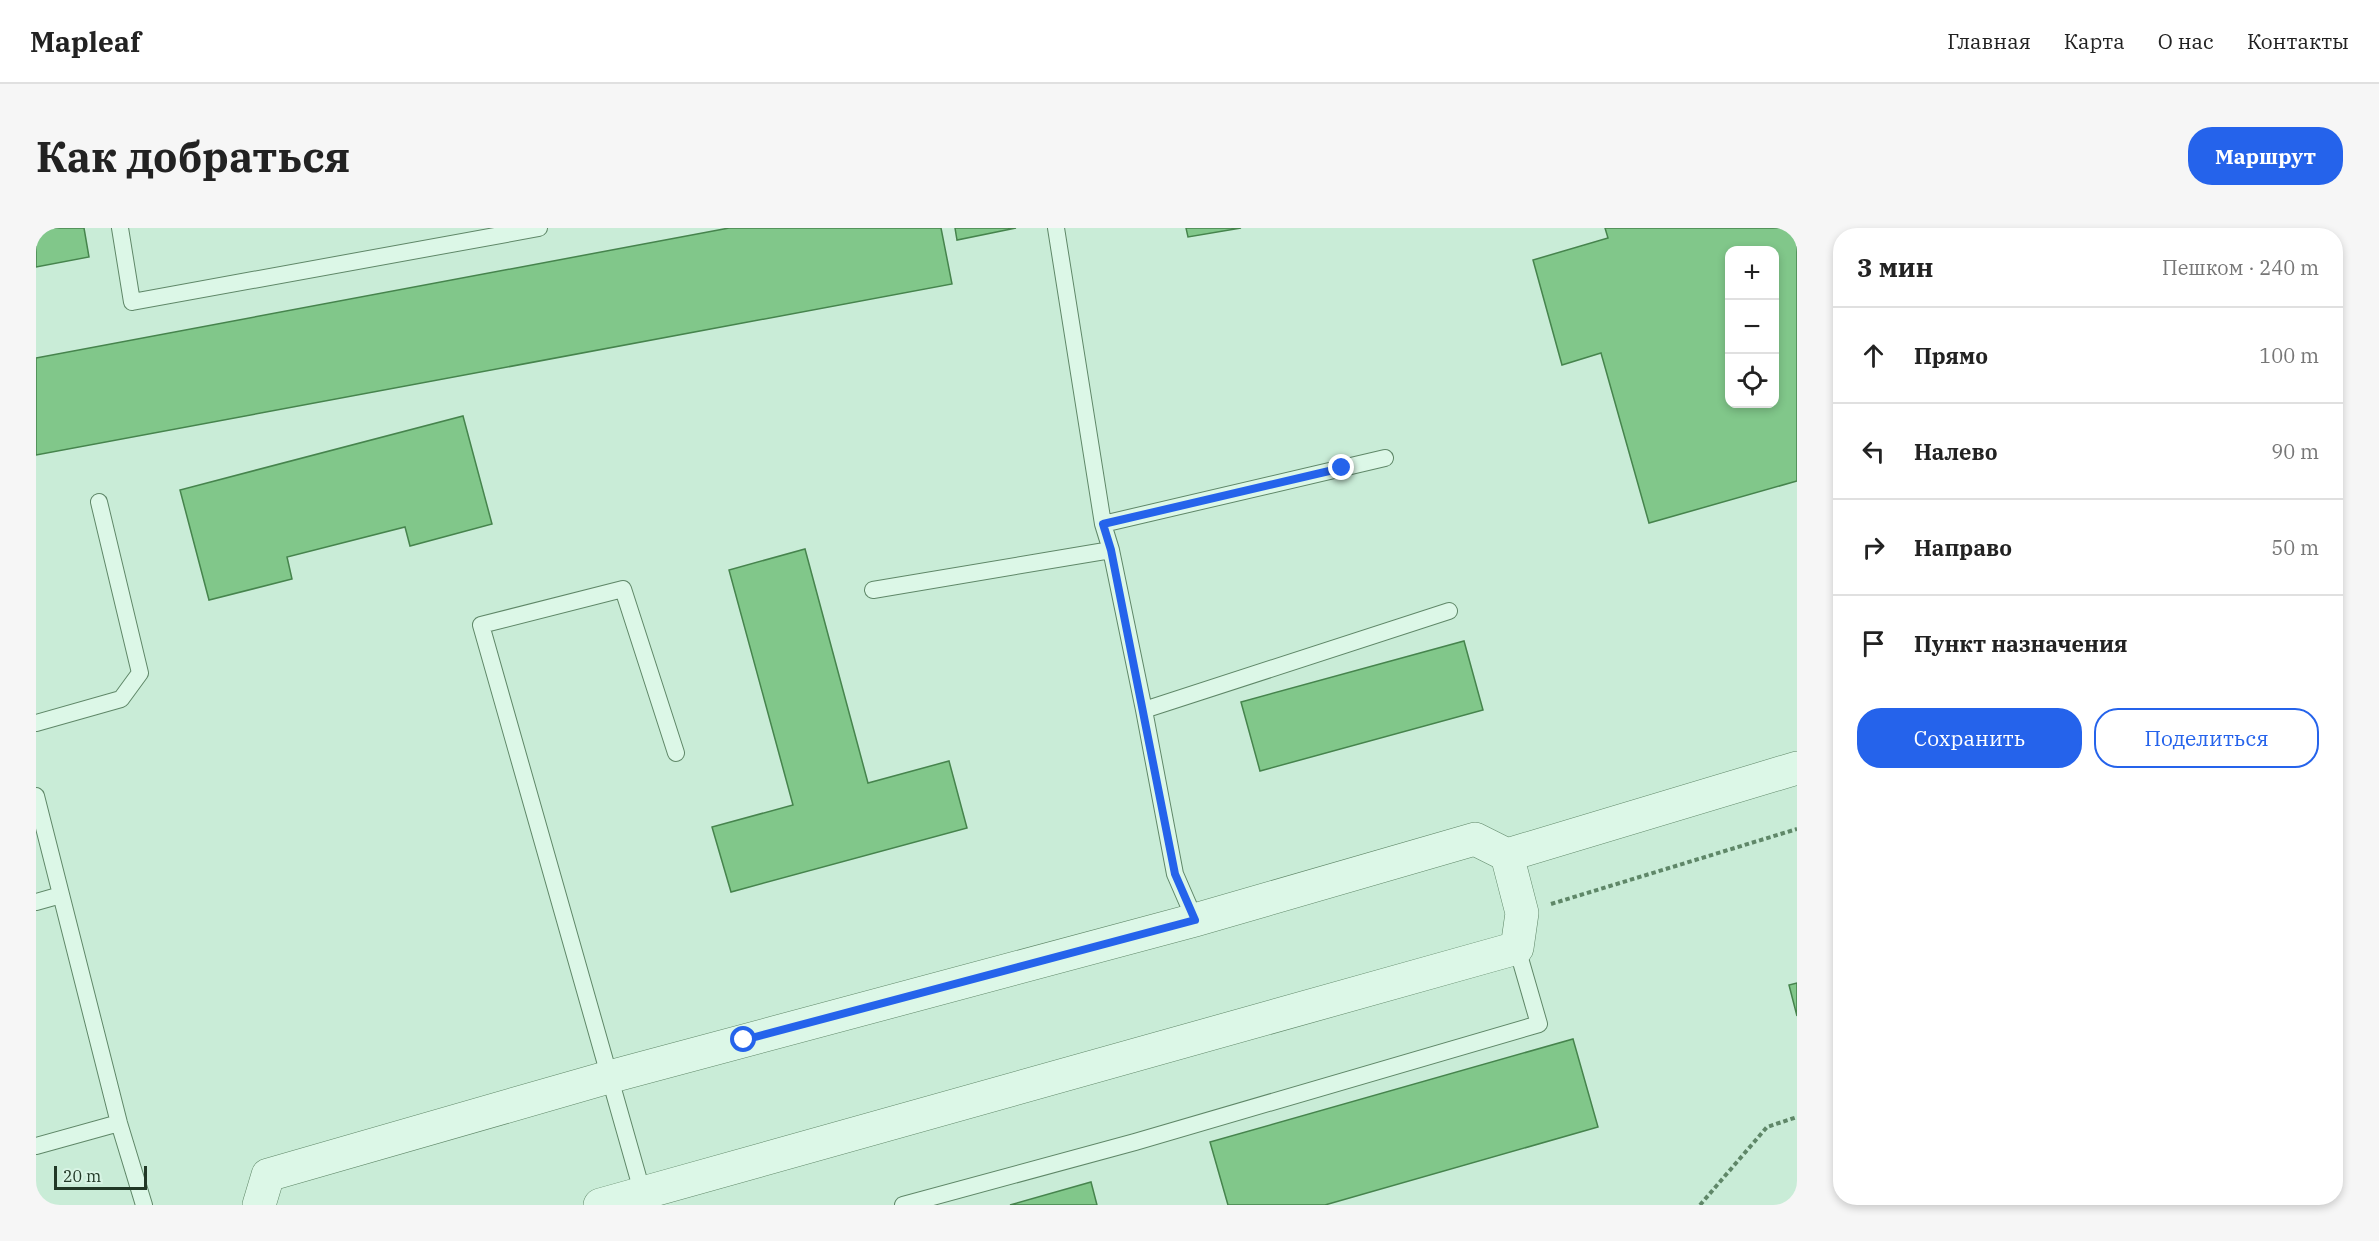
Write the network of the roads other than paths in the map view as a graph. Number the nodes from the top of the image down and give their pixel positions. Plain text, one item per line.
1 (120, 228) edge
2 (539, 228) edge
3 (1056, 228) edge
4 (1385, 458) dead end
5 (99, 502) dead end
6 (1103, 524) junction
7 (1111, 550) junction
8 (873, 591) dead end
9 (1449, 611) dead end
10 (1144, 710) junction
11 (36, 723) edge
12 (676, 753) dead end
13 (1797, 768) edge
14 (36, 796) edge
15 (1507, 855) junction
16 (61, 895) junction
17 (36, 902) edge
18 (1195, 920) junction
19 (1517, 948) junction
20 (609, 1077) junction
21 (119, 1123) junction
22 (36, 1146) edge
23 (644, 1199) edge
24 (144, 1205) edge
25 (260, 1205) edge
26 (600, 1205) edge
27 (903, 1205) edge

1 - 2 lane
3 - 6 lane
4 - 6 lane
5 - 11 lane
6 - 7 lane
7 - 8 lane
7 - 10 lane
9 - 10 lane
10 - 18 lane
12 - 20 lane
13 - 15 street
14 - 16 lane
15 - 18 street
15 - 19 street
16 - 17 lane
16 - 21 lane
18 - 20 street
19 - 23 street
19 - 27 lane
20 - 23 lane
20 - 25 street
21 - 22 lane
21 - 24 lane
23 - 26 street

